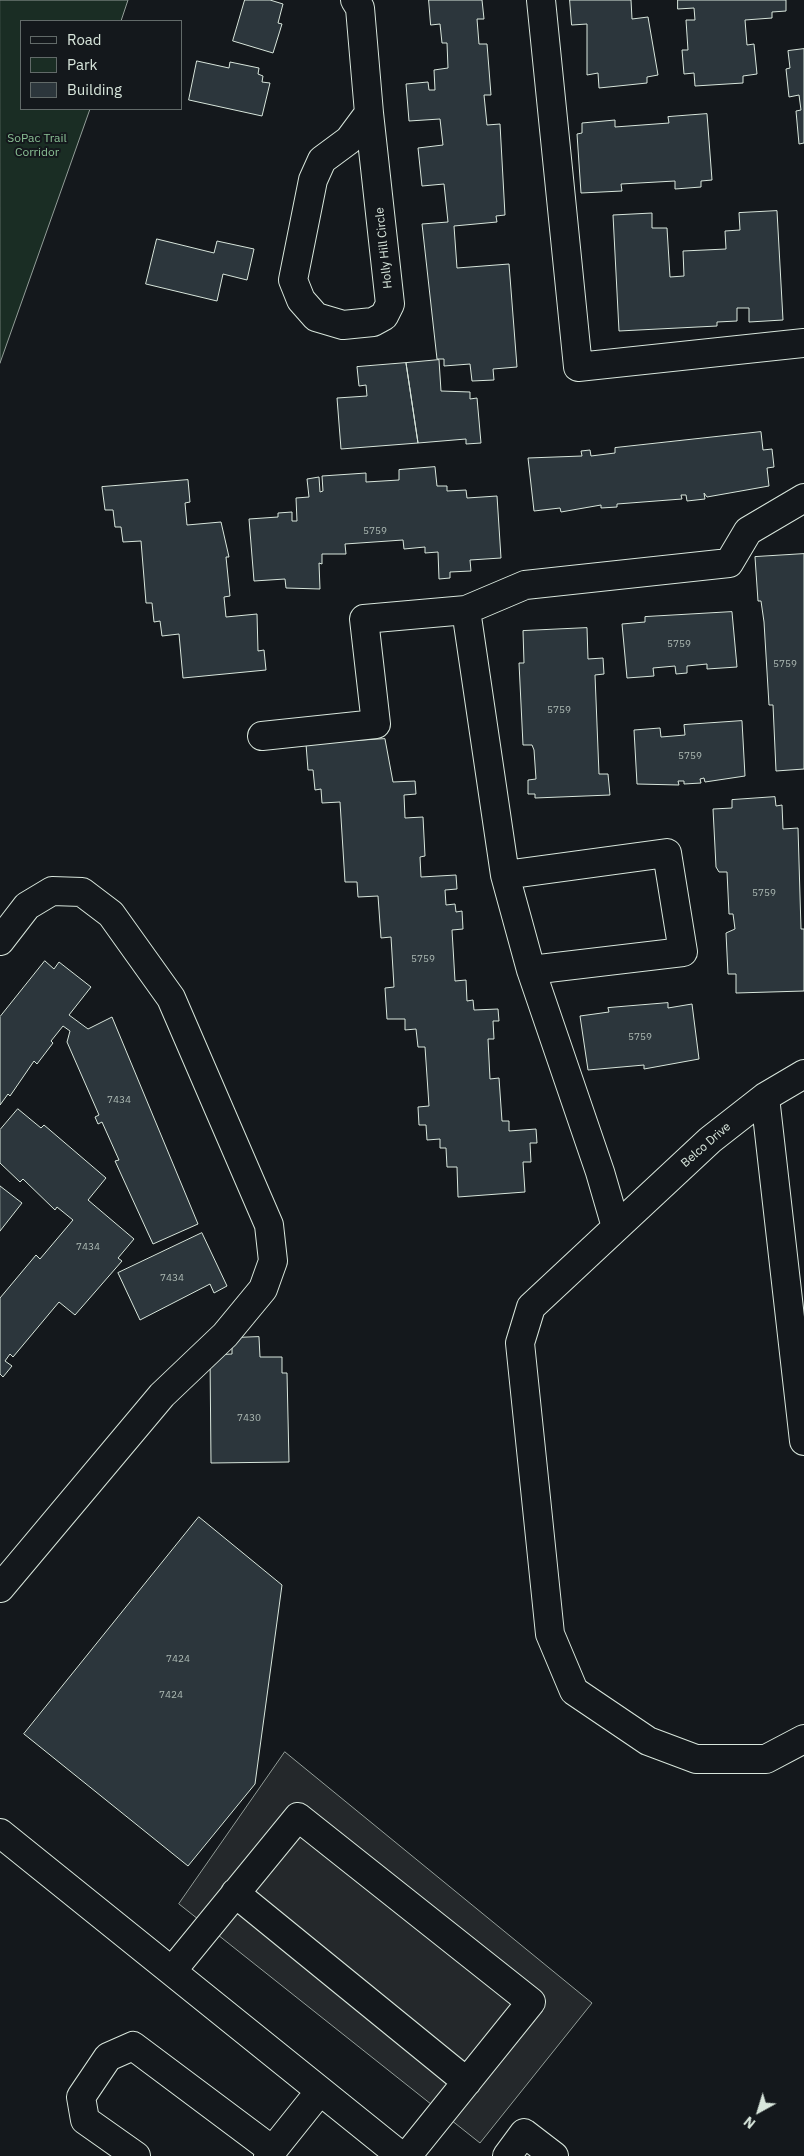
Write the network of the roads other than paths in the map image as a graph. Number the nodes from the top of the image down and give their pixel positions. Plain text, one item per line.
1 (541, 0) edge
2 (359, 3) edge
3 (369, 113) junction
4 (804, 344) edge
5 (804, 498) edge
6 (466, 610) junction
7 (262, 736) dead end
8 (505, 875) junction
9 (0, 941) edge
10 (531, 970) junction
11 (804, 1074) edge
12 (765, 1097) junction
13 (616, 1227) junction
14 (804, 1441) edge
15 (0, 1588) edge
16 (804, 1739) edge
17 (0, 1833) edge
18 (236, 1893) junction
19 (172, 1971) junction
20 (467, 2082) junction
21 (320, 2090) junction
22 (270, 2153) edge
23 (136, 2156) edge
24 (402, 2156) edge
25 (407, 2156) edge
26 (507, 2156) edge
27 (554, 2156) edge

1 - 4 street
2 - 3 street, Holly Hill Circle
3 - 3 street, Holly Hill Circle
5 - 6 street
6 - 7 street
6 - 8 street
8 - 10 street
8 - 10 street
9 - 15 street
10 - 13 street
11 - 12 street, Belco Drive
12 - 13 street, Belco Drive
12 - 14 street
13 - 16 street, Belco Drive
17 - 19 street
18 - 19 street
18 - 20 street
18 - 20 street
19 - 21 street
20 - 25 street
21 - 22 street
21 - 24 street
22 - 23 street
26 - 27 street

